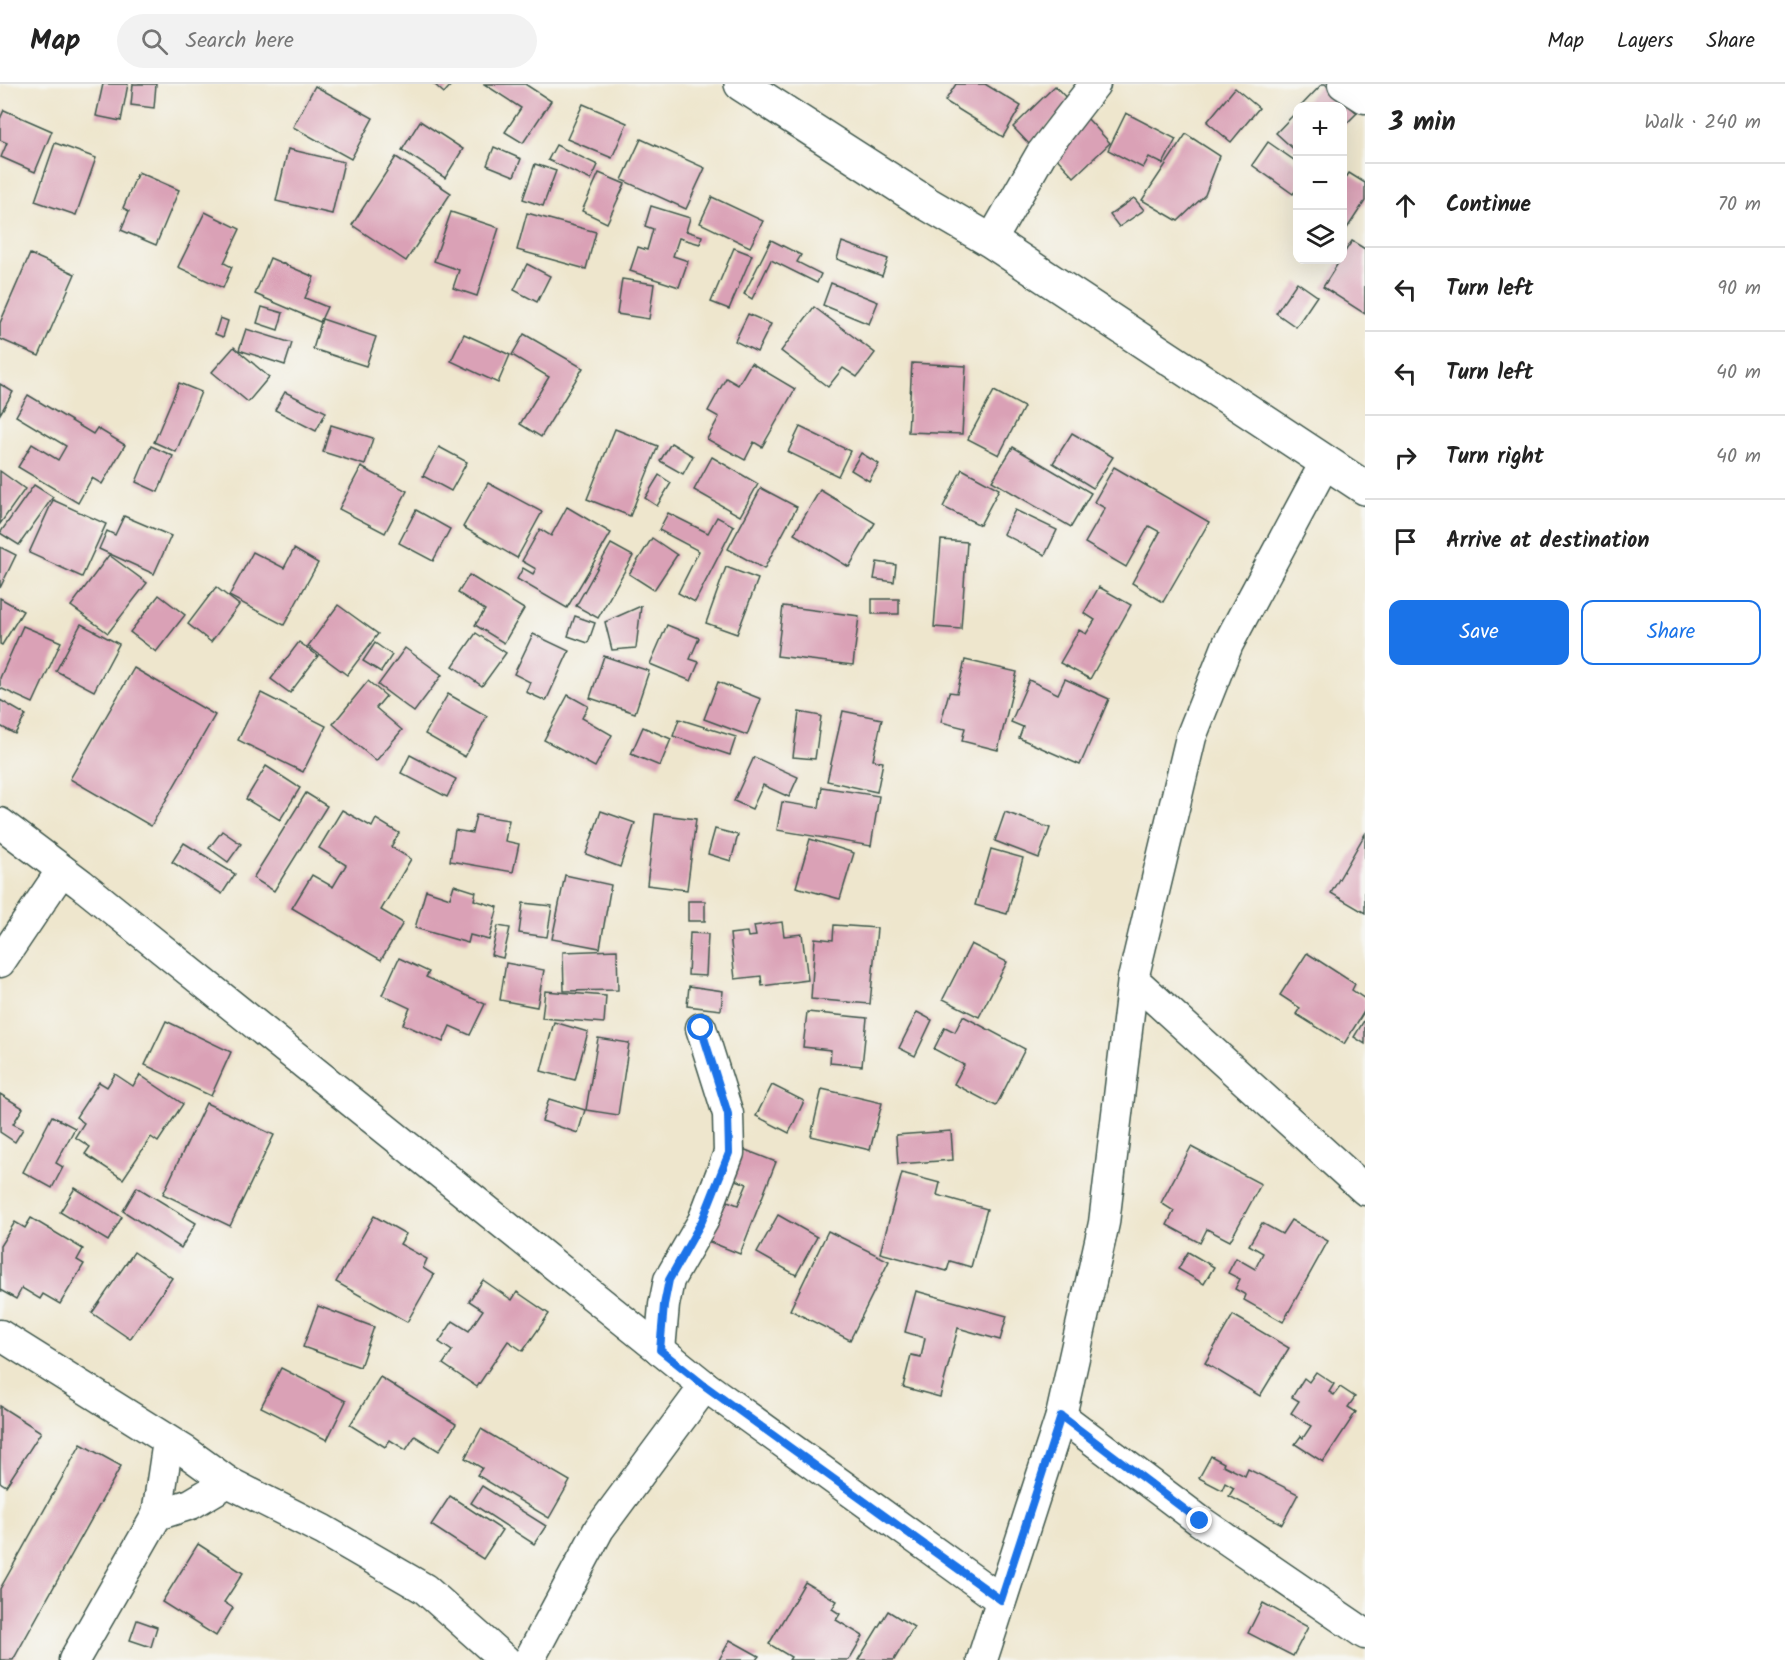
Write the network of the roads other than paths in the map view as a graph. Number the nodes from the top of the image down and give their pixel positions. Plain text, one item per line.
1 (741, 84) edge
2 (1095, 84) edge
3 (1343, 84) edge
4 (1365, 98) edge
5 (991, 241) junction
6 (1326, 461) junction
7 (1365, 488) edge
8 (0, 823) edge
9 (62, 870) junction
10 (0, 962) edge
11 (1133, 979) junction
12 (701, 1028) dead end
13 (1365, 1190) edge
14 (0, 1335) edge
15 (660, 1350) junction
16 (705, 1386) junction
17 (1061, 1416) junction
18 (168, 1441) junction
19 (228, 1482) junction
20 (157, 1515) junction
21 (1001, 1600) junction
22 (1365, 1634) edge
23 (74, 1660) edge
24 (505, 1660) edge
25 (529, 1660) edge
26 (982, 1660) edge

1 - 5 main road
2 - 5 street
3 - 4 street
5 - 6 main road
6 - 7 main road
6 - 11 street
8 - 9 street
9 - 10 street
9 - 15 street
11 - 13 street
11 - 17 street
12 - 15 street
14 - 18 street
15 - 16 street
16 - 21 street
16 - 25 street
17 - 21 street
17 - 22 street
18 - 19 street
18 - 20 street
19 - 20 street
19 - 24 street
20 - 23 street
21 - 26 street

